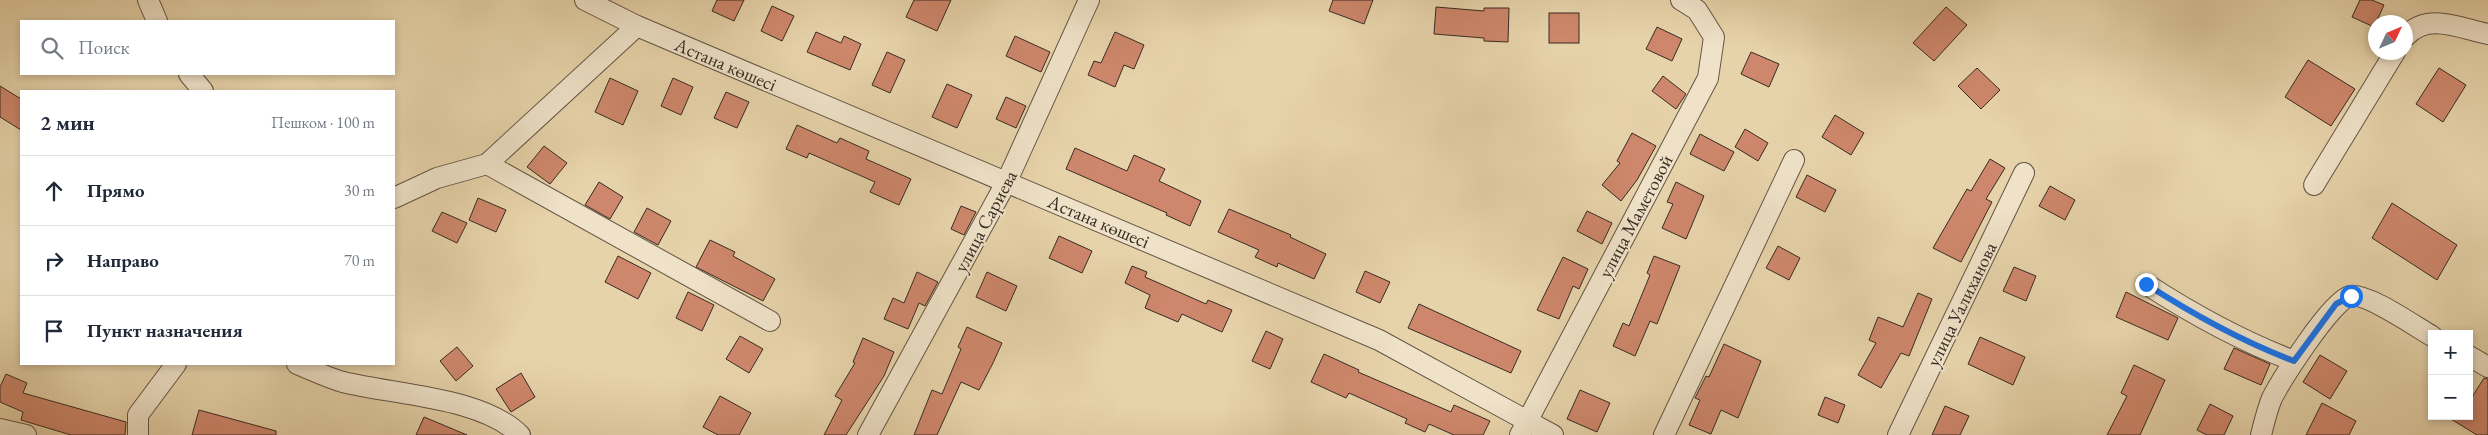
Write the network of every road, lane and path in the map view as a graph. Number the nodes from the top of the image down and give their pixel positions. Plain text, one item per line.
1 (148, 0) edge
2 (585, 0) edge
3 (1089, 0) edge
4 (1681, 0) edge
5 (157, 20) edge
6 (637, 26) junction
7 (2413, 28) edge
8 (2488, 34) edge
9 (2390, 60) edge
10 (190, 75) edge
11 (201, 90) edge
12 (1794, 160) dead end
13 (487, 164) junction
14 (2024, 173) dead end
15 (1007, 181) junction
16 (2314, 185) dead end
17 (395, 198) edge
18 (2146, 284) dead end
19 (770, 321) dead end
20 (2428, 334) edge
21 (2473, 358) edge
22 (2294, 361) junction
23 (175, 365) edge
24 (300, 365) edge
25 (2488, 367) edge
26 (1524, 428) edge
27 (0, 429) edge
28 (26, 435) edge
29 (138, 435) edge
30 (520, 435) edge
31 (868, 435) edge
32 (1553, 435) edge
33 (1664, 435) edge
34 (1898, 435) edge
35 (2261, 435) edge

1 - 5 street
2 - 6 street, Астана көшесі
3 - 15 street, улица Сариева
4 - 26 street, улица Маметовой
6 - 13 street
6 - 15 street, Астана көшесі
7 - 8 street
9 - 16 street
10 - 11 street
12 - 33 street
13 - 17 street
13 - 19 street
14 - 34 street, улица Уалиханова
15 - 26 street, Астана көшесі
15 - 31 street, улица Сариева
18 - 22 street
20 - 22 street
21 - 25 street
22 - 35 street
23 - 29 street
24 - 30 street
26 - 32 street, Астана көшесі
27 - 28 street

